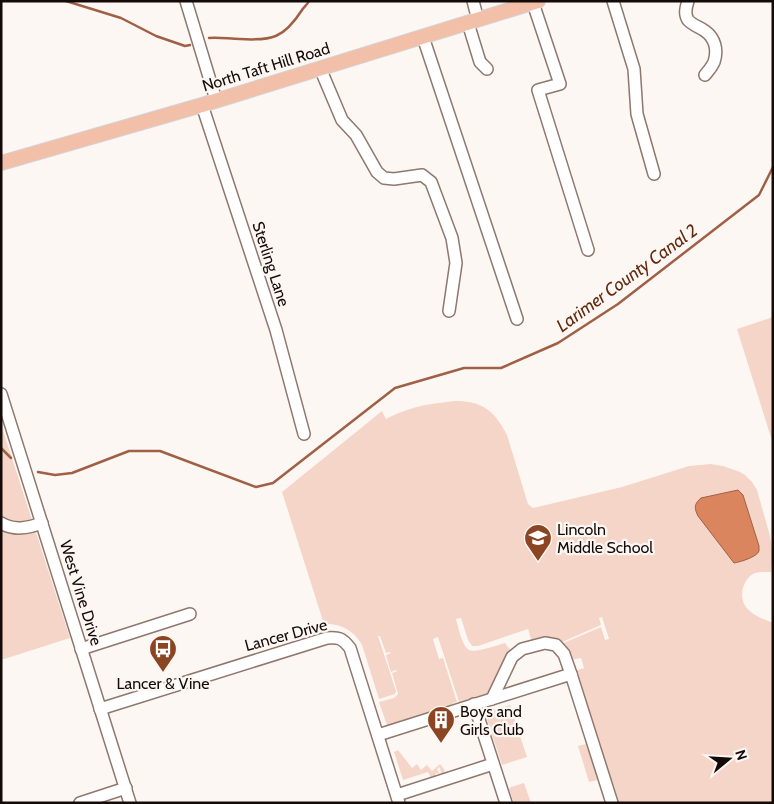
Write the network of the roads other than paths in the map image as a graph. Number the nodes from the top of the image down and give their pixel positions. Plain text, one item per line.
1 (186, 1) edge
2 (473, 1) edge
3 (613, 1) edge
4 (688, 1) edge
5 (535, 2) edge
6 (473, 21) junction
7 (423, 37) junction
8 (320, 68) junction
9 (487, 70) dead end
10 (705, 76) dead end
11 (216, 100) junction
12 (202, 105) junction
13 (2, 164) edge
14 (654, 174) dead end
15 (588, 250) dead end
16 (449, 311) dead end
17 (517, 319) dead end
18 (1, 394) edge
19 (304, 434) dead end
20 (1, 523) edge
21 (42, 523) junction
22 (190, 614) dead end
23 (81, 649) junction
24 (571, 674) junction
25 (492, 699) junction
26 (474, 704) junction
27 (100, 709) junction
28 (378, 735) junction
29 (493, 764) junction
30 (126, 788) junction
31 (398, 799) edge
32 (80, 803) edge
33 (130, 803) edge
34 (506, 803) edge
35 (612, 803) edge

1 - 11 street
2 - 6 street
3 - 14 street
4 - 10 street
5 - 6 main road, North Taft Hill Road
5 - 15 street
6 - 7 main road, North Taft Hill Road
6 - 9 street
7 - 8 main road, North Taft Hill Road
7 - 17 street
8 - 11 main road, North Taft Hill Road
8 - 16 street
11 - 12 main road, North Taft Hill Road
12 - 13 main road, North Taft Hill Road
12 - 19 street, Sterling Lane
18 - 21 street, West Vine Drive
20 - 21 street
21 - 23 street, West Vine Drive
22 - 23 street
23 - 27 street, West Vine Drive
24 - 25 street
24 - 25 street
24 - 35 street
25 - 26 street
26 - 28 street
26 - 29 street
27 - 28 street, Lancer Drive
27 - 30 street, West Vine Drive
28 - 31 street, Lancer Drive
29 - 31 street
29 - 34 street
30 - 32 street
30 - 33 street, West Vine Drive

